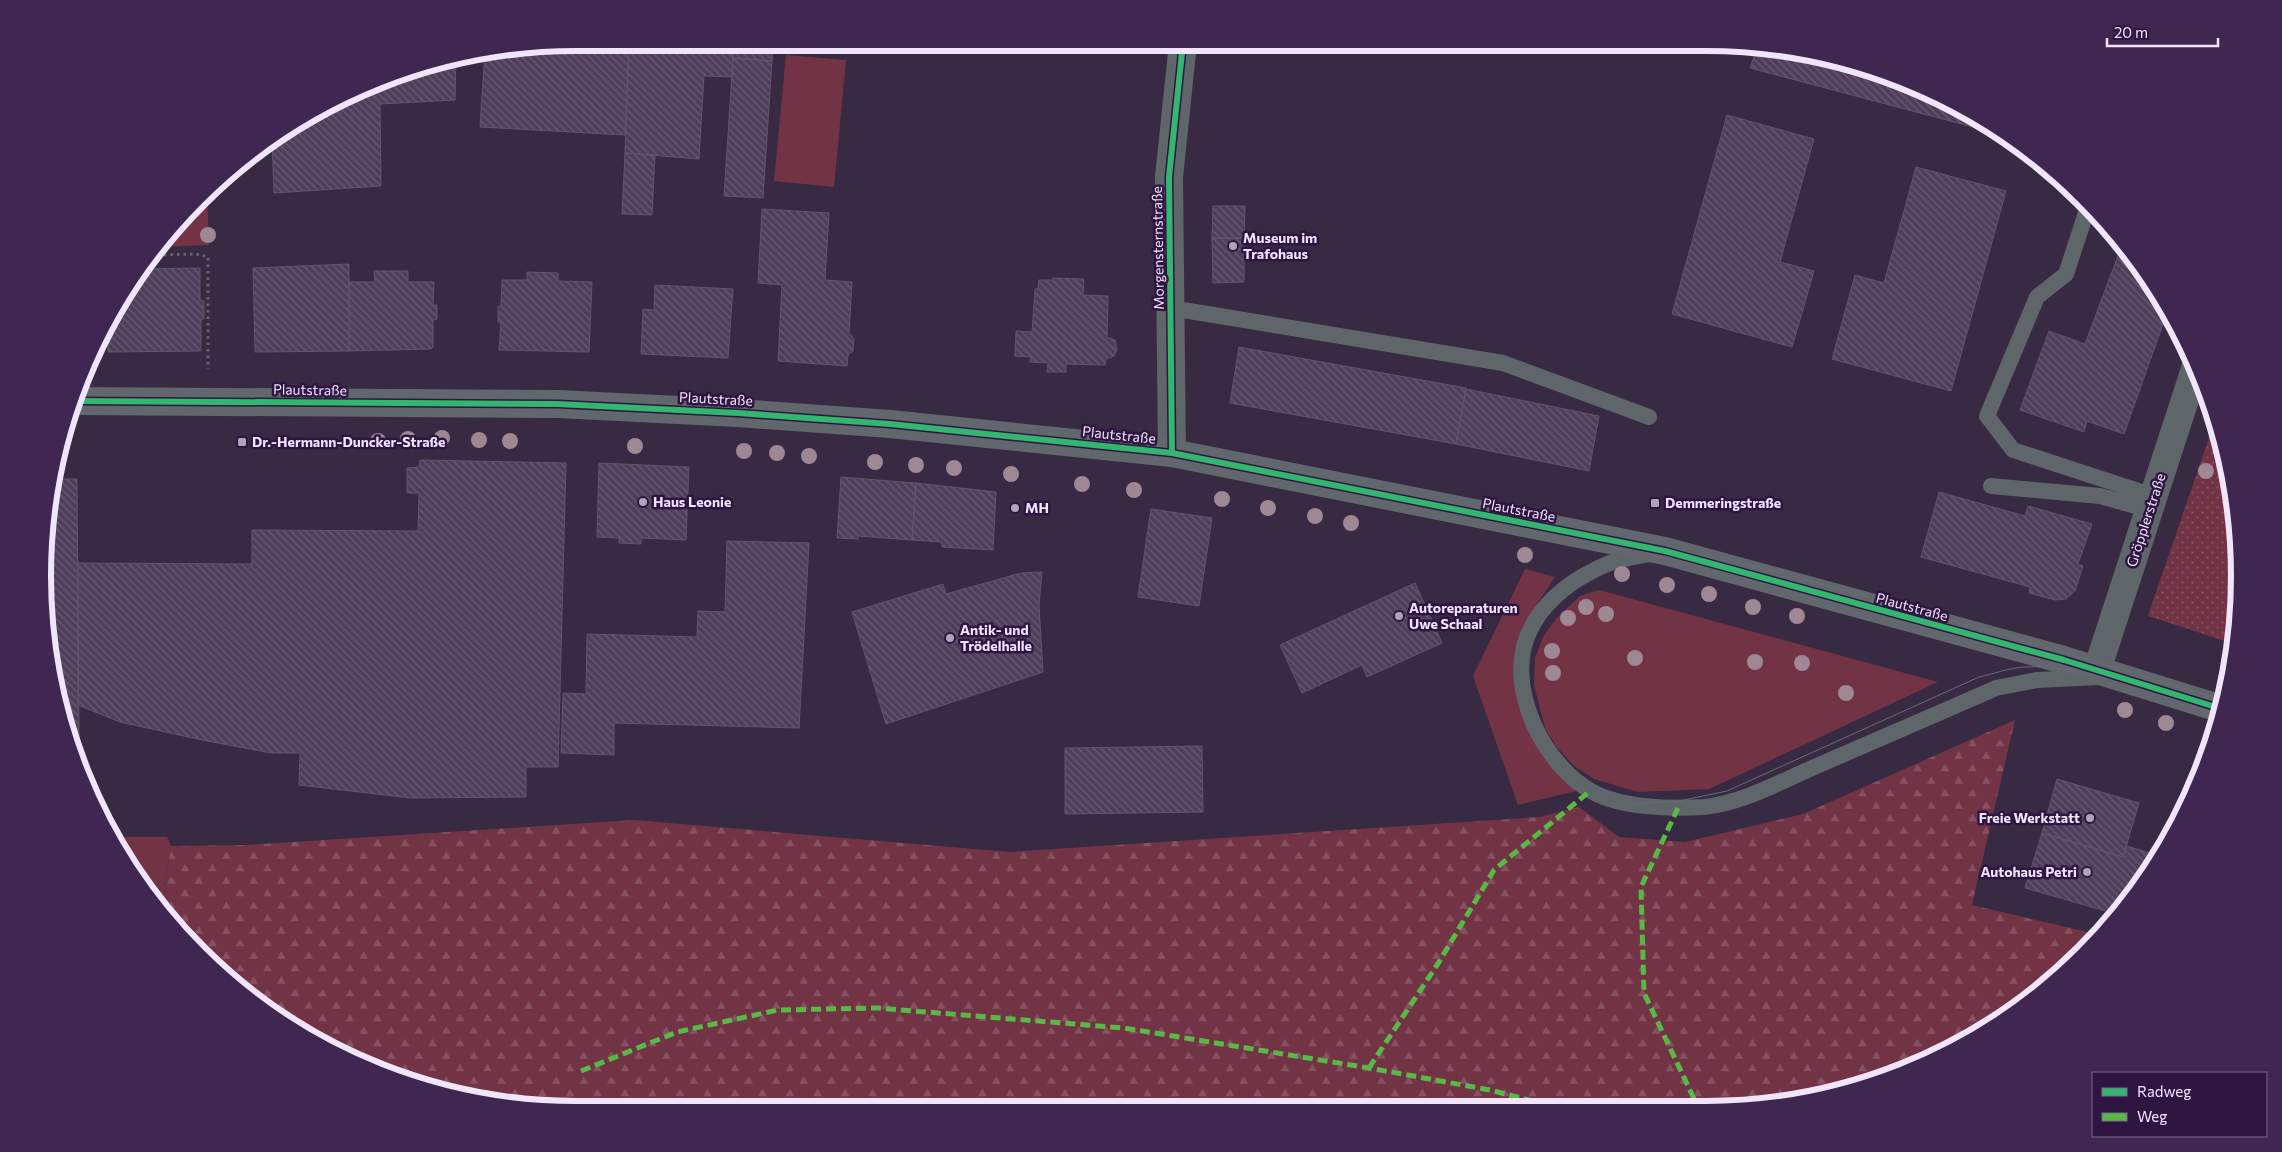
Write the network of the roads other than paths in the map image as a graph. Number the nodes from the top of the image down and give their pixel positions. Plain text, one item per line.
1 (1182, 51) edge
2 (2086, 214) edge
3 (1170, 308) junction
4 (2192, 378) edge
5 (81, 401) edge
6 (1649, 417) dead end
7 (1172, 453) junction
8 (1991, 486) dead end
9 (2152, 503) junction
10 (1665, 551) junction
11 (2104, 672) junction
12 (2214, 707) edge

1 - 3 street, Morgensternstraße
2 - 9 lane
3 - 6 lane
3 - 7 street, Morgensternstraße
4 - 9 street, Gröpplerstraße
5 - 7 main road, Plautstraße
7 - 10 main road, Plautstraße
8 - 9 lane
9 - 11 street, Gröpplerstraße
10 - 11 main road, Plautstraße
10 - 11 lane
11 - 12 main road, Plautstraße

